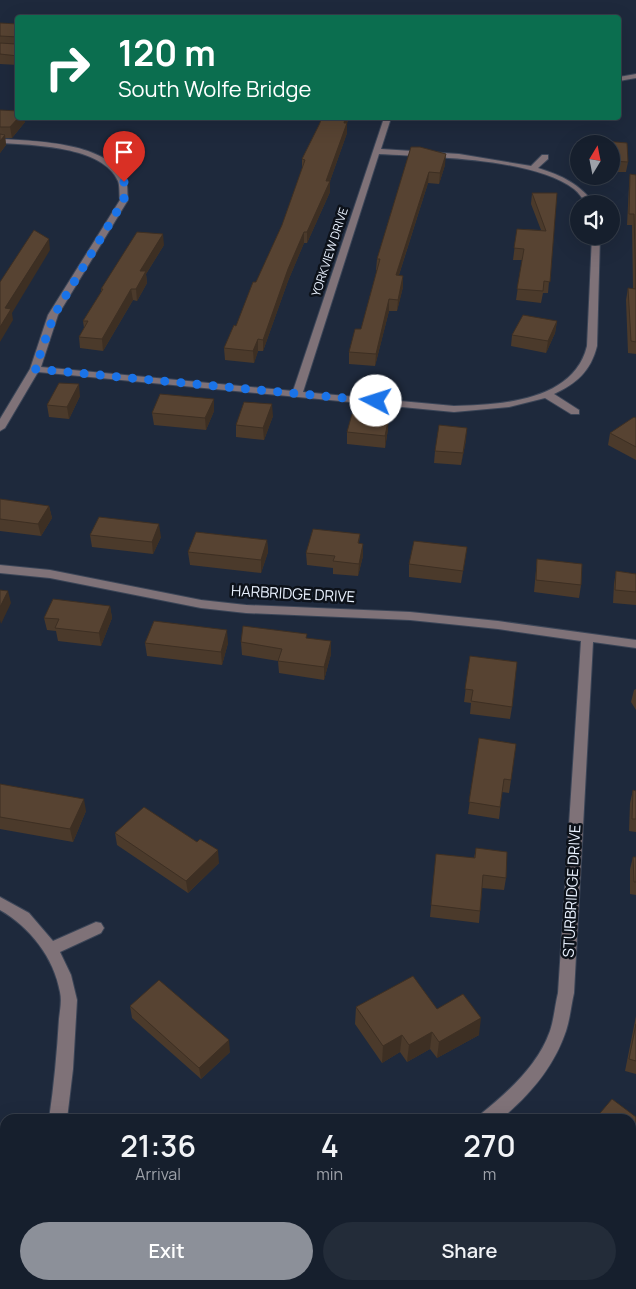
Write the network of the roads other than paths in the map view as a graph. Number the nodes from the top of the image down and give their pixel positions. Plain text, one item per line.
1 (636, 76) edge
2 (621, 79) edge
3 (386, 120) edge
4 (0, 141) edge
5 (376, 151) junction
6 (545, 156) dead end
7 (533, 168) junction
8 (584, 195) edge
9 (596, 245) edge
10 (35, 369) junction
11 (297, 394) junction
12 (546, 394) junction
13 (575, 412) dead end
14 (0, 428) edge
15 (0, 569) edge
16 (587, 638) junction
17 (636, 644) edge
18 (0, 903) edge
19 (96, 928) dead end
20 (51, 949) junction
21 (59, 1114) edge
22 (494, 1114) edge

1 - 2 street
3 - 5 street, YORKVIEW DRIVE
4 - 10 street
5 - 7 street
5 - 11 street, YORKVIEW DRIVE
6 - 7 street
7 - 8 street
9 - 12 street
10 - 11 street
10 - 14 street
11 - 12 street
12 - 13 street
15 - 16 street, HARBRIDGE DRIVE
16 - 17 street, HARBRIDGE DRIVE
16 - 22 street, STURBRIDGE DRIVE
18 - 20 street
19 - 20 street
20 - 21 street

